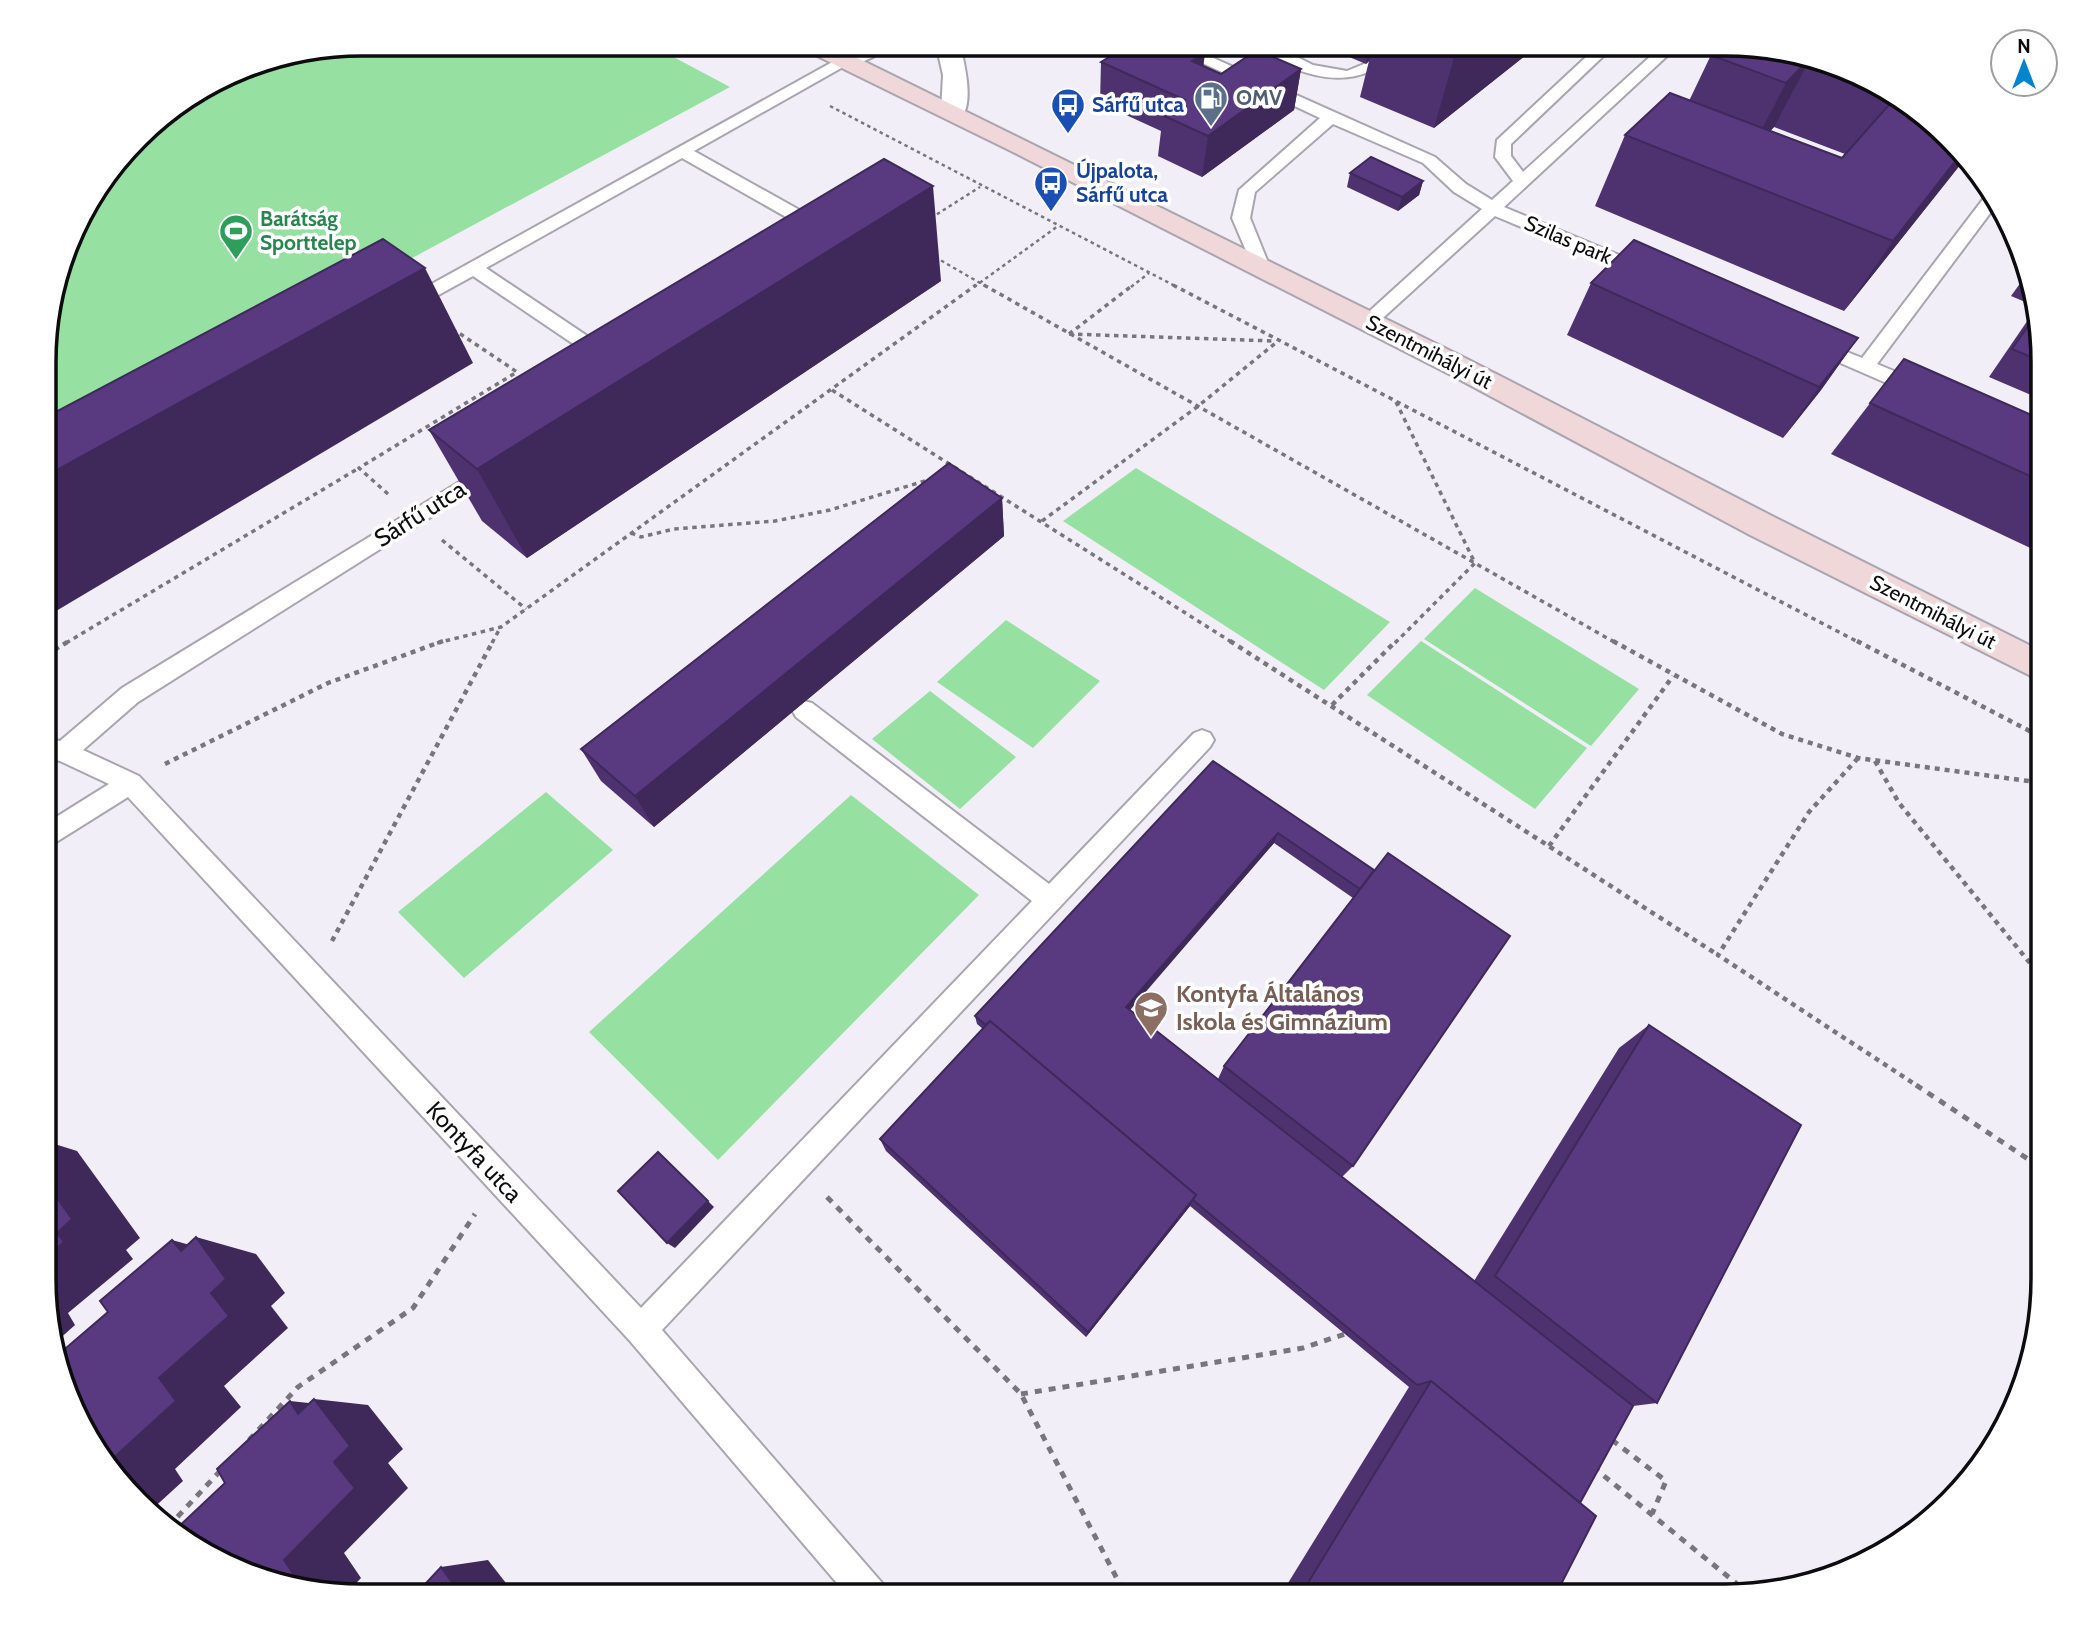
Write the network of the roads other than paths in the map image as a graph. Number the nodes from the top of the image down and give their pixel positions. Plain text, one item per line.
1 (836, 56) edge
2 (853, 56) edge
3 (951, 56) edge
4 (1196, 56) edge
5 (1279, 56) edge
6 (1383, 56) edge
7 (1596, 56) edge
8 (1660, 56) edge
9 (845, 60) junction
10 (953, 112) junction
11 (1331, 117) junction
12 (681, 151) junction
13 (1523, 182) junction
14 (1988, 205) edge
15 (1494, 209) junction
16 (838, 242) edge
17 (473, 268) junction
18 (1262, 270) junction
19 (1661, 279) edge
20 (388, 316) edge
21 (1368, 322) junction
22 (1802, 339) edge
23 (1866, 366) junction
24 (626, 370) edge
25 (1942, 400) edge
26 (508, 458) edge
27 (2008, 650) junction
28 (2031, 651) edge
29 (2031, 662) edge
30 (804, 710) dead end
31 (1202, 740) dead end
32 (56, 749) edge
33 (56, 750) edge
34 (130, 783) junction
35 (56, 831) edge
36 (1050, 900) junction
37 (641, 1330) junction
38 (861, 1584) edge

1 - 9 main road, Szentmihályi út
2 - 9 street
3 - 10 street
4 - 11 lane
5 - 6 lane
7 - 13 lane
8 - 13 lane, Szilas park
9 - 10 main road, Szentmihályi út
9 - 12 lane
10 - 18 main road, Szentmihályi út
11 - 15 lane
11 - 18 lane
12 - 16 lane
12 - 17 lane
13 - 15 lane, Szilas park
14 - 23 lane
15 - 19 lane, Szilas park
15 - 21 lane
17 - 20 lane
17 - 24 lane
18 - 21 main road, Szentmihályi út
21 - 27 main road, Szentmihályi út
22 - 23 lane
23 - 25 lane
26 - 32 lane, Sárfű utca
27 - 28 street
27 - 29 main road, Szentmihályi út
30 - 36 lane
31 - 36 lane
33 - 34 lane, Kontyfa utca
34 - 35 lane
34 - 37 lane, Kontyfa utca
36 - 37 lane
37 - 38 lane, Kontyfa utca

